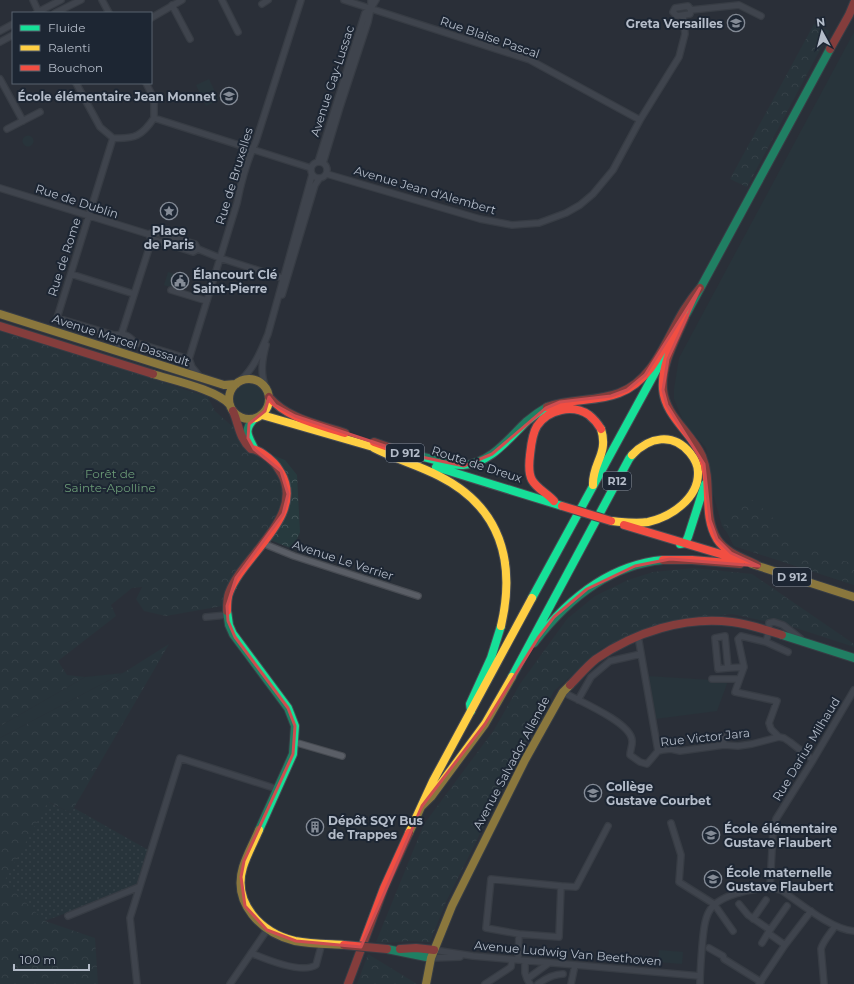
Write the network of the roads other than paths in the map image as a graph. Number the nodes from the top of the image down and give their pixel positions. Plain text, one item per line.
1 (33, 0) edge
2 (61, 0) edge
3 (81, 0) edge
4 (102, 0) edge
5 (182, 0) edge
6 (222, 0) edge
7 (268, 0) edge
8 (301, 0) edge
9 (344, 0) edge
10 (371, 0) edge
11 (376, 0) edge
12 (680, 0) edge
13 (849, 0) edge
14 (854, 2) edge
15 (262, 4) dead end
16 (172, 6) junction
17 (682, 7) junction
18 (370, 8) junction
19 (691, 10) junction
20 (38, 12) edge
21 (40, 12) edge
22 (57, 12) edge
23 (108, 12) edge
24 (683, 16) junction
25 (761, 16) dead end
26 (152, 17) edge
27 (12, 25) edge
28 (843, 26) junction
29 (0, 31) edge
30 (238, 32) dead end
31 (12, 36) edge
32 (190, 39) dead end
33 (0, 42) edge
34 (0, 79) edge
35 (77, 84) edge
36 (146, 84) edge
37 (40, 112) dead end
38 (154, 118) junction
39 (640, 120) junction
40 (23, 121) junction
41 (7, 129) dead end
42 (113, 138) junction
43 (252, 148) junction
44 (321, 162) junction
45 (311, 168) junction
46 (327, 174) junction
47 (312, 175) junction
48 (319, 179) junction
49 (0, 188) edge
50 (89, 217) junction
51 (150, 237) junction
52 (220, 258) junction
53 (71, 274) junction
54 (282, 278) junction
55 (700, 288) junction
56 (171, 290) dead end
57 (134, 294) junction
58 (207, 301) junction
59 (0, 314) edge
60 (686, 317) junction
61 (0, 326) edge
62 (123, 334) junction
63 (116, 351) junction
64 (188, 359) junction
65 (201, 378) junction
66 (238, 382) junction
67 (266, 388) junction
68 (269, 397) junction
69 (231, 408) junction
70 (262, 415) junction
71 (254, 419) junction
72 (374, 448) junction
73 (254, 449) junction
74 (412, 455) junction
75 (707, 479) junction
76 (593, 485) junction
77 (545, 500) junction
78 (559, 504) junction
79 (611, 522) junction
80 (662, 537) junction
81 (262, 543) junction
82 (685, 543) junction
83 (676, 544) junction
84 (740, 564) junction
85 (757, 566) junction
86 (418, 596) dead end
87 (854, 599) edge
88 (227, 615) junction
89 (206, 617) dead end
90 (769, 631) junction
91 (638, 636) junction
92 (766, 642) junction
93 (788, 652) dead end
94 (641, 654) junction
95 (854, 658) edge
96 (744, 667) junction
97 (728, 668) junction
98 (516, 669) junction
99 (712, 678) dead end
100 (739, 679) junction
101 (854, 690) edge
102 (563, 692) junction
103 (578, 700) junction
104 (471, 711) junction
105 (723, 736) dead end
106 (779, 737) junction
107 (294, 742) junction
108 (665, 743) dead end
109 (724, 745) junction
110 (666, 750) junction
111 (658, 751) junction
112 (342, 756) dead end
113 (813, 760) junction
114 (277, 788) junction
115 (422, 806) junction
116 (671, 823) dead end
117 (608, 826) dead end
118 (139, 886) junction
119 (561, 886) junction
120 (770, 887) junction
121 (766, 900) dead end
122 (714, 904) junction
123 (739, 904) dead end
124 (787, 906) dead end
125 (811, 911) junction
126 (68, 916) dead end
127 (753, 919) junction
128 (835, 926) junction
129 (267, 930) junction
130 (733, 931) dead end
131 (854, 931) edge
132 (769, 932) junction
133 (519, 934) junction
134 (762, 943) dead end
135 (322, 944) junction
136 (785, 945) junction
137 (709, 948) dead end
138 (251, 953) junction
139 (433, 954) junction
140 (515, 960) junction
141 (525, 961) junction
142 (549, 963) junction
143 (575, 965) junction
144 (563, 974) dead end
145 (700, 976) junction
146 (491, 982) edge
147 (529, 982) edge
148 (760, 983) edge
149 (137, 984) edge
150 (230, 984) edge
151 (348, 984) edge
152 (426, 984) edge
153 (485, 984) edge
154 (538, 984) edge
155 (571, 984) edge
156 (700, 984) edge
157 (824, 984) edge

1 - 20 street
2 - 21 street
3 - 22 street
4 - 23 street
5 - 16 street
6 - 30 street
7 - 15 street
8 - 43 street, Rue de Bruxelles
9 - 18 street, Rue Blaise Pascal
10 - 18 street, Avenue Gay-Lussac
11 - 18 street, Avenue Gay-Lussac
12 - 17 street
13 - 28 main road
14 - 28 main road, R12
16 - 26 street
16 - 32 street
17 - 19 street
17 - 24 street
18 - 39 street, Rue Blaise Pascal
18 - 44 street, Avenue Gay-Lussac
19 - 24 street
19 - 25 street
24 - 39 street, Avenue Jean d'Alembert
27 - 29 street
28 - 55 main road, R12
31 - 33 street
34 - 40 street
35 - 42 street
36 - 38 street
37 - 40 street
38 - 42 street
38 - 43 street
39 - 46 street, Avenue Jean d'Alembert
40 - 41 street
42 - 50 street, Rue de Rome
43 - 45 street
43 - 52 street, Rue de Bruxelles
44 - 45 street
44 - 46 street
45 - 47 street
46 - 48 street
47 - 48 street
47 - 54 street
48 - 67 street
49 - 50 street, Rue de Dublin
50 - 51 street, Rue de Dublin
50 - 53 street, Rue de Rome
51 - 52 street, Rue de Dublin
51 - 57 street
52 - 54 street, Rue de Dublin
52 - 58 street, Rue de Bruxelles
53 - 57 street
53 - 62 street, Rue de Rome
54 - 66 street
55 - 60 main road, R12
55 - 74 main road, R12
56 - 58 street
57 - 62 street
58 - 64 street, Rue de Bruxelles
59 - 63 main road, Avenue Marcel Dassault
60 - 75 main road, R12
60 - 76 main road, R12
61 - 69 main road, Avenue Marcel Dassault
62 - 63 street
62 - 64 street
63 - 65 main road, Avenue Marcel Dassault
64 - 65 street
65 - 66 main road, Avenue Marcel Dassault
66 - 67 main road
66 - 69 main road
67 - 68 main road
68 - 70 main road
68 - 74 main road, Route de Dreux / D 912
69 - 71 main road
69 - 73 main road
70 - 71 main road
70 - 72 main road, Route de Dreux / D 912
71 - 73 main road
72 - 77 main road, Route de Dreux / D 912
72 - 104 main road, R12
73 - 81 main road
74 - 77 main road, Route de Dreux / D 912
75 - 82 main road
75 - 85 main road, R12
76 - 78 main road, R12
76 - 104 main road, R12
77 - 78 main road, Route de Dreux / D 912
78 - 79 main road, Route de Dreux / D 912, bridge
79 - 80 main road, Route de Dreux / D 912
79 - 98 main road, R12
80 - 82 main road, Route de Dreux / D 912
80 - 83 main road, Route de Dreux / D 912
81 - 86 street, Avenue Le Verrier
81 - 88 main road
82 - 83 main road
82 - 85 main road, Route de Dreux / D 912
83 - 84 main road, Route de Dreux / D 912
84 - 87 main road, Route de Dreux / D 912
84 - 98 main road, R12
85 - 87 main road, Route de Dreux / D 912
88 - 89 street
88 - 107 main road
90 - 91 main road, Avenue Salvador Allende
90 - 92 street
90 - 95 main road, Avenue Salvador Allende
91 - 94 street
91 - 102 main road, Avenue Salvador Allende
92 - 93 street
92 - 96 street
94 - 103 street
94 - 111 street
96 - 97 street
96 - 100 street
97 - 97 street
98 - 115 main road, R12
99 - 100 street
100 - 106 street
101 - 113 street, Rue Darius Milhaud
102 - 103 street, Rue Victor Jara
102 - 139 main road, Avenue Salvador Allende
103 - 111 street, Rue Victor Jara
104 - 115 main road, R12
105 - 109 street
106 - 109 street, Rue Victor Jara
106 - 113 street
107 - 112 street
107 - 114 main road
108 - 110 street
109 - 110 street, Rue Victor Jara
110 - 111 street, Rue Victor Jara
113 - 120 street, Rue Darius Milhaud
114 - 118 street
114 - 129 main road
115 - 151 main road, R12
116 - 122 street
117 - 119 street
118 - 126 street
118 - 149 street
119 - 133 street
119 - 133 street
120 - 122 street
120 - 125 street
121 - 127 street
122 - 130 street
122 - 145 street
123 - 127 street
124 - 132 street
125 - 128 street
125 - 136 street
127 - 132 street
128 - 131 street
128 - 157 street
129 - 135 main road
129 - 138 street
132 - 134 street
132 - 136 street
133 - 140 street
135 - 138 street
135 - 139 main road, bridge
136 - 148 street
137 - 148 street
138 - 150 street
139 - 140 street, Avenue Ludwig Van Beethoven
139 - 152 main road, Avenue Salvador Allende
140 - 141 street, Avenue Ludwig Van Beethoven
140 - 146 street
141 - 142 street, Avenue Ludwig Van Beethoven
141 - 147 street
142 - 143 street, Avenue Ludwig Van Beethoven
142 - 147 street
143 - 145 street, Avenue Ludwig Van Beethoven
143 - 155 street
144 - 154 street
145 - 156 street
146 - 153 street

